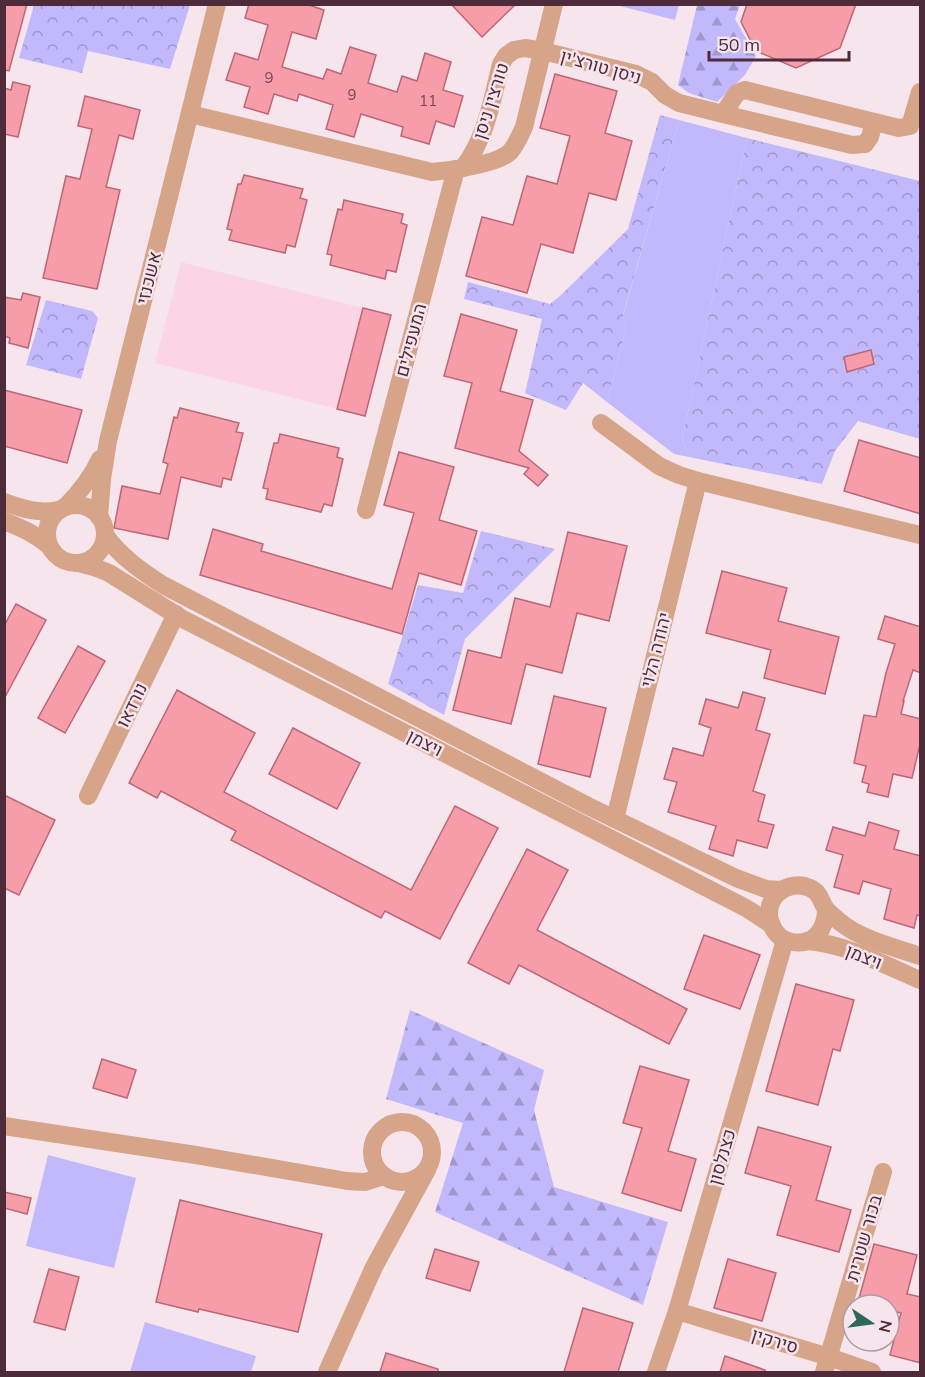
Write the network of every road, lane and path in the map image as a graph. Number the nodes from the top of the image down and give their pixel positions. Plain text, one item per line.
1 (217, 4) edge
2 (554, 4) edge
3 (543, 51) junction
4 (921, 92) edge
5 (190, 114) junction
6 (723, 114) junction
7 (874, 122) junction
8 (460, 169) junction
9 (601, 423) dead end
10 (108, 441) junction
11 (698, 481) junction
12 (4, 502) edge
13 (62, 508) junction
14 (366, 510) dead end
15 (99, 517) junction
16 (4, 521) edge
17 (921, 535) edge
18 (105, 536) junction
19 (49, 546) junction
20 (79, 563) junction
21 (176, 614) junction
22 (88, 796) dead end
23 (615, 819) junction
24 (782, 890) junction
25 (826, 909) junction
26 (772, 925) junction
27 (785, 940) junction
28 (807, 941) junction
29 (921, 956) edge
30 (921, 980) edge
31 (4, 1126) edge
32 (427, 1170) junction
33 (883, 1172) dead end
34 (388, 1178) junction
35 (396, 1227) junction
36 (677, 1311) junction
37 (826, 1365) edge
38 (327, 1372) edge
39 (656, 1372) edge
40 (872, 1372) edge

1 - 5 street, אשכנזי
2 - 3 street, טורצין ניסן
3 - 6 street, ניסן טורצ'ין
3 - 8 street, טורצין ניסן
3 - 8 street, טורצין ניסן
4 - 7 street
5 - 8 street
5 - 10 street, אשכנזי
6 - 7 street
6 - 7 street, ניסן טורצ'ין
8 - 14 street, המעפילים
9 - 11 street
10 - 13 street, אשכנזי
10 - 15 street, אשכנזי
11 - 17 street
11 - 23 street, יהודה הלוי
12 - 13 street
13 - 15 street
13 - 19 street
15 - 18 street
16 - 19 street
18 - 20 street
18 - 23 street, ויצמן
19 - 20 street
20 - 21 street, ויצמן
21 - 22 street, נורדאו
21 - 26 street, ויצמן
23 - 24 street, ויצמן
24 - 25 street
24 - 26 street
25 - 28 street
25 - 29 street, ויצמן
26 - 27 street
27 - 28 street
27 - 36 street, כצנלסון
28 - 30 street, ויצמן
31 - 34 street
32 - 34 street
32 - 34 street
32 - 35 street
33 - 37 street, בכור שטרית
34 - 35 street
35 - 38 street
36 - 37 street, סירקין
36 - 39 street, כצנלסון
37 - 40 street, סירקין

